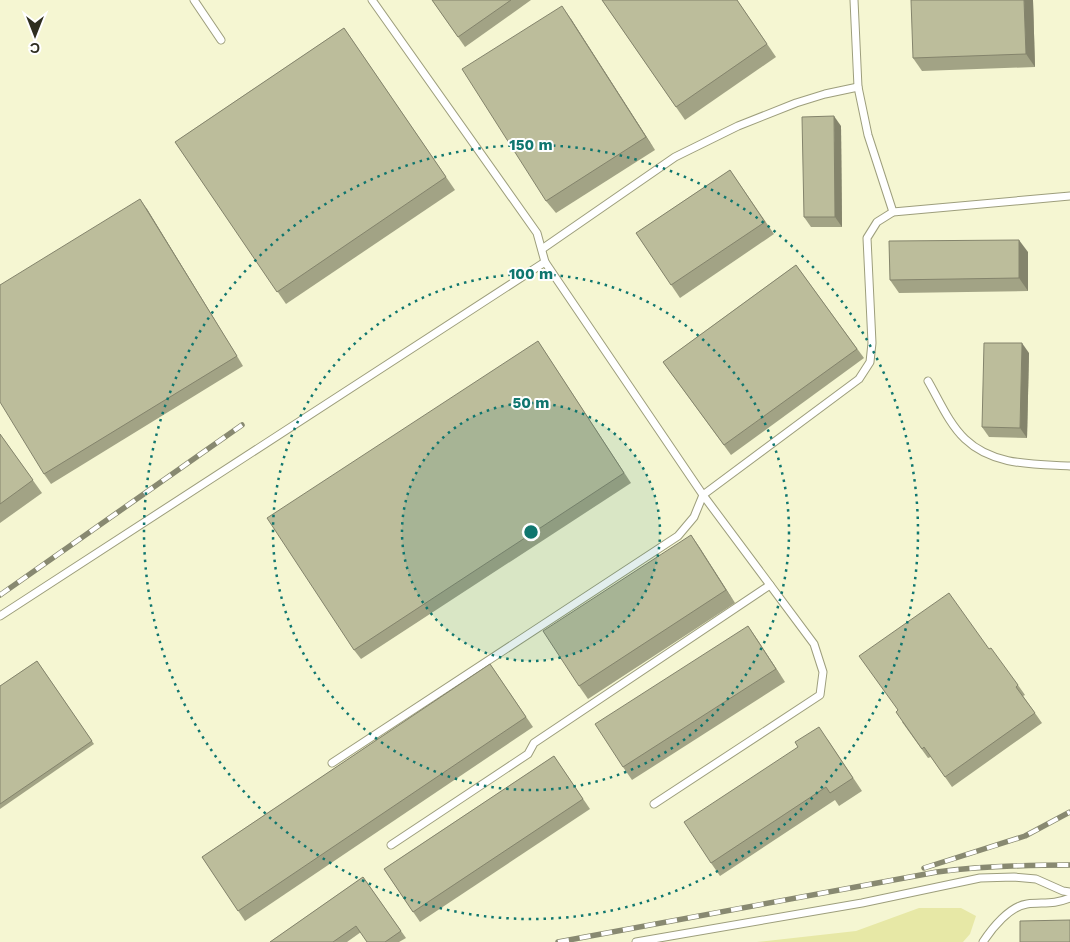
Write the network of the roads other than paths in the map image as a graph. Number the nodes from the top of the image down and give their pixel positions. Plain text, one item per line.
1 (194, 0) edge
2 (372, 0) edge
3 (854, 0) edge
4 (221, 40) dead end
5 (858, 87) junction
6 (1070, 196) edge
7 (893, 212) junction
8 (542, 249) junction
9 (544, 262) junction
10 (928, 381) dead end
11 (1070, 466) edge
12 (703, 495) junction
13 (770, 585) junction
14 (0, 616) edge
15 (332, 763) dead end
16 (654, 804) dead end
17 (391, 845) dead end
18 (1070, 892) edge
19 (1070, 898) edge
20 (636, 942) edge
21 (983, 942) edge

1 - 4 lane
2 - 8 lane
3 - 5 lane
5 - 7 lane
5 - 8 lane
6 - 7 lane
7 - 12 lane
8 - 9 lane
9 - 12 lane
9 - 14 lane
10 - 11 lane
12 - 13 lane
12 - 15 lane
13 - 16 lane
13 - 17 lane
18 - 20 lane
19 - 21 lane

